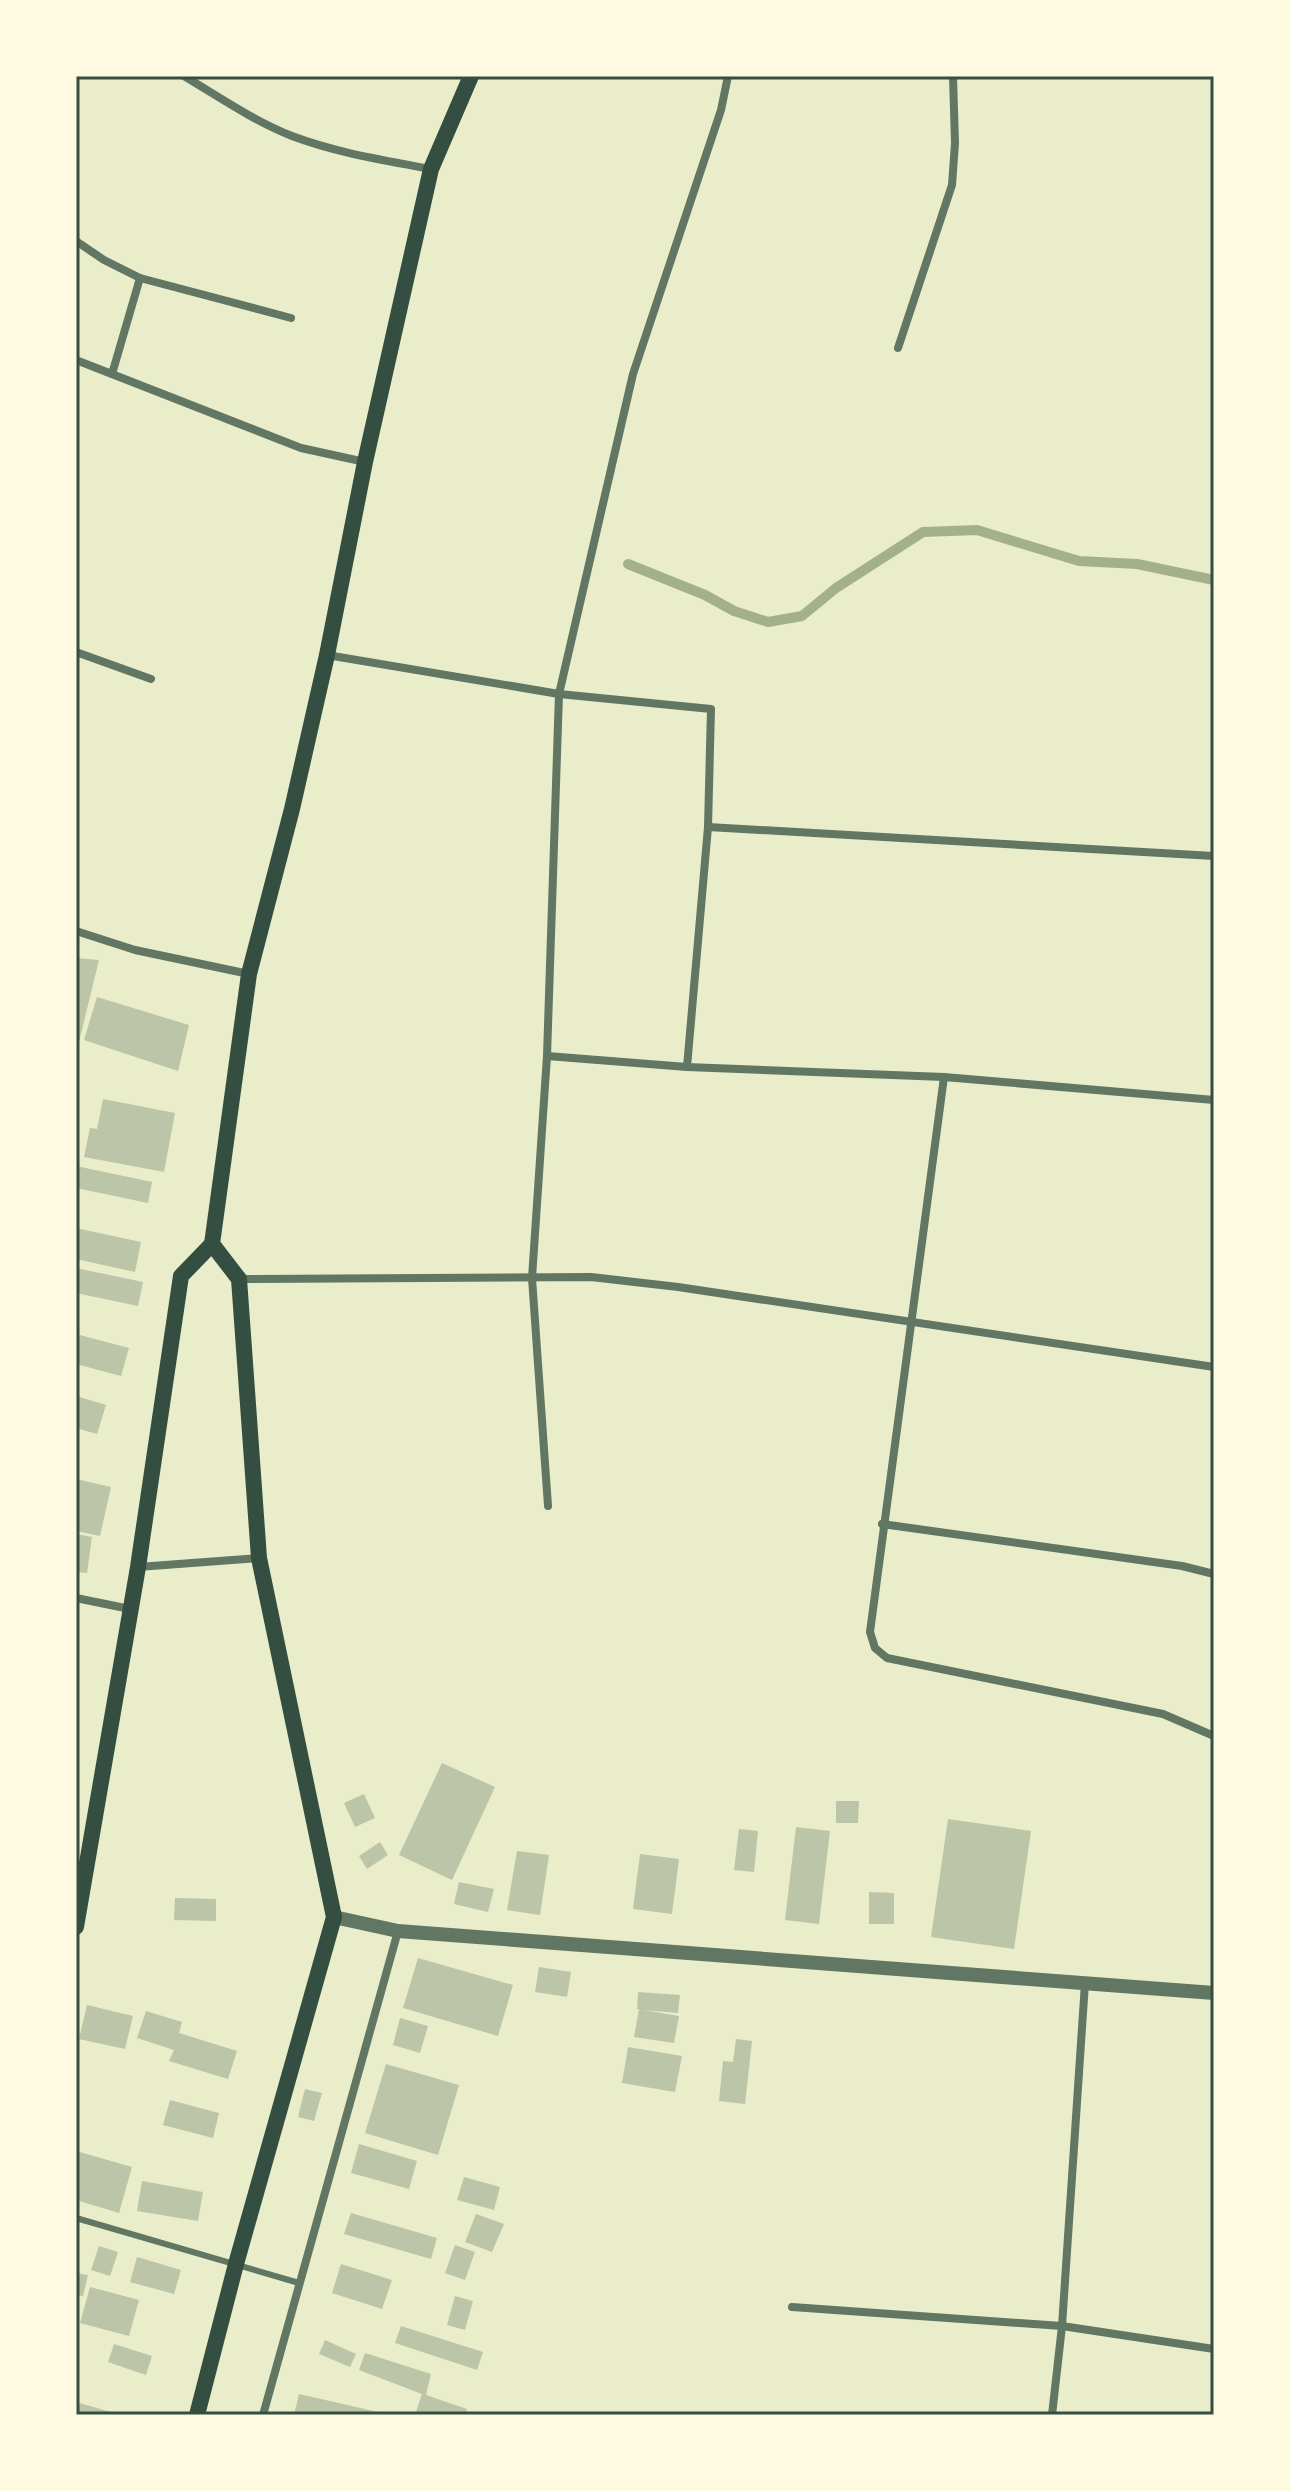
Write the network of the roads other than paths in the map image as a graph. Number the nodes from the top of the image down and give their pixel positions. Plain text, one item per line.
1 (184, 76) edge
2 (471, 76) edge
3 (728, 76) edge
4 (953, 76) edge
5 (431, 169) junction
6 (76, 241) edge
7 (140, 278) junction
8 (291, 318) dead end
9 (898, 348) dead end
10 (76, 360) edge
11 (112, 374) junction
12 (365, 462) junction
13 (76, 652) edge
14 (327, 655) junction
15 (151, 679) dead end
16 (559, 694) junction
17 (708, 827) junction
18 (1214, 856) edge
19 (76, 931) edge
20 (249, 974) junction
21 (547, 1056) junction
22 (687, 1067) junction
23 (944, 1077) junction
24 (1214, 1100) edge
25 (212, 1244) junction
26 (532, 1278) junction
27 (239, 1279) junction
28 (911, 1321) junction
29 (1214, 1367) edge
30 (548, 1506) dead end
31 (882, 1524) junction
32 (259, 1558) junction
33 (138, 1567) junction
34 (1214, 1574) edge
35 (76, 1598) edge
36 (130, 1609) junction
37 (1214, 1736) edge
38 (334, 1917) junction
39 (76, 1927) edge
40 (398, 1931) junction
41 (1085, 1983) junction
42 (1214, 1993) edge
43 (76, 2218) edge
44 (236, 2264) junction
45 (299, 2283) junction
46 (792, 2307) dead end
47 (1062, 2326) junction
48 (1214, 2349) edge
49 (197, 2415) edge
50 (263, 2415) edge
51 (1052, 2415) edge

1 - 5 street
2 - 5 main road
3 - 16 street
4 - 9 street
5 - 12 main road
6 - 7 street
7 - 8 street
7 - 11 street
10 - 11 street
11 - 12 street
12 - 14 main road
13 - 15 street
14 - 16 street
14 - 20 main road
16 - 17 street
16 - 21 street
17 - 18 street
17 - 22 street
19 - 20 street
20 - 25 main road
21 - 22 street
21 - 26 street
22 - 23 street
23 - 24 street
23 - 28 street
25 - 27 main road
25 - 33 main road
26 - 27 street
26 - 28 street
26 - 30 street
27 - 32 main road
28 - 29 street
28 - 31 street
31 - 34 street
31 - 37 street
32 - 33 street
32 - 38 main road
33 - 36 main road
35 - 36 street
36 - 39 main road
38 - 40 street
38 - 44 main road
40 - 41 street
40 - 45 street
41 - 42 street
41 - 47 street
43 - 44 lane
44 - 45 lane
44 - 49 main road
45 - 50 street
46 - 47 street
47 - 48 street
47 - 51 street

